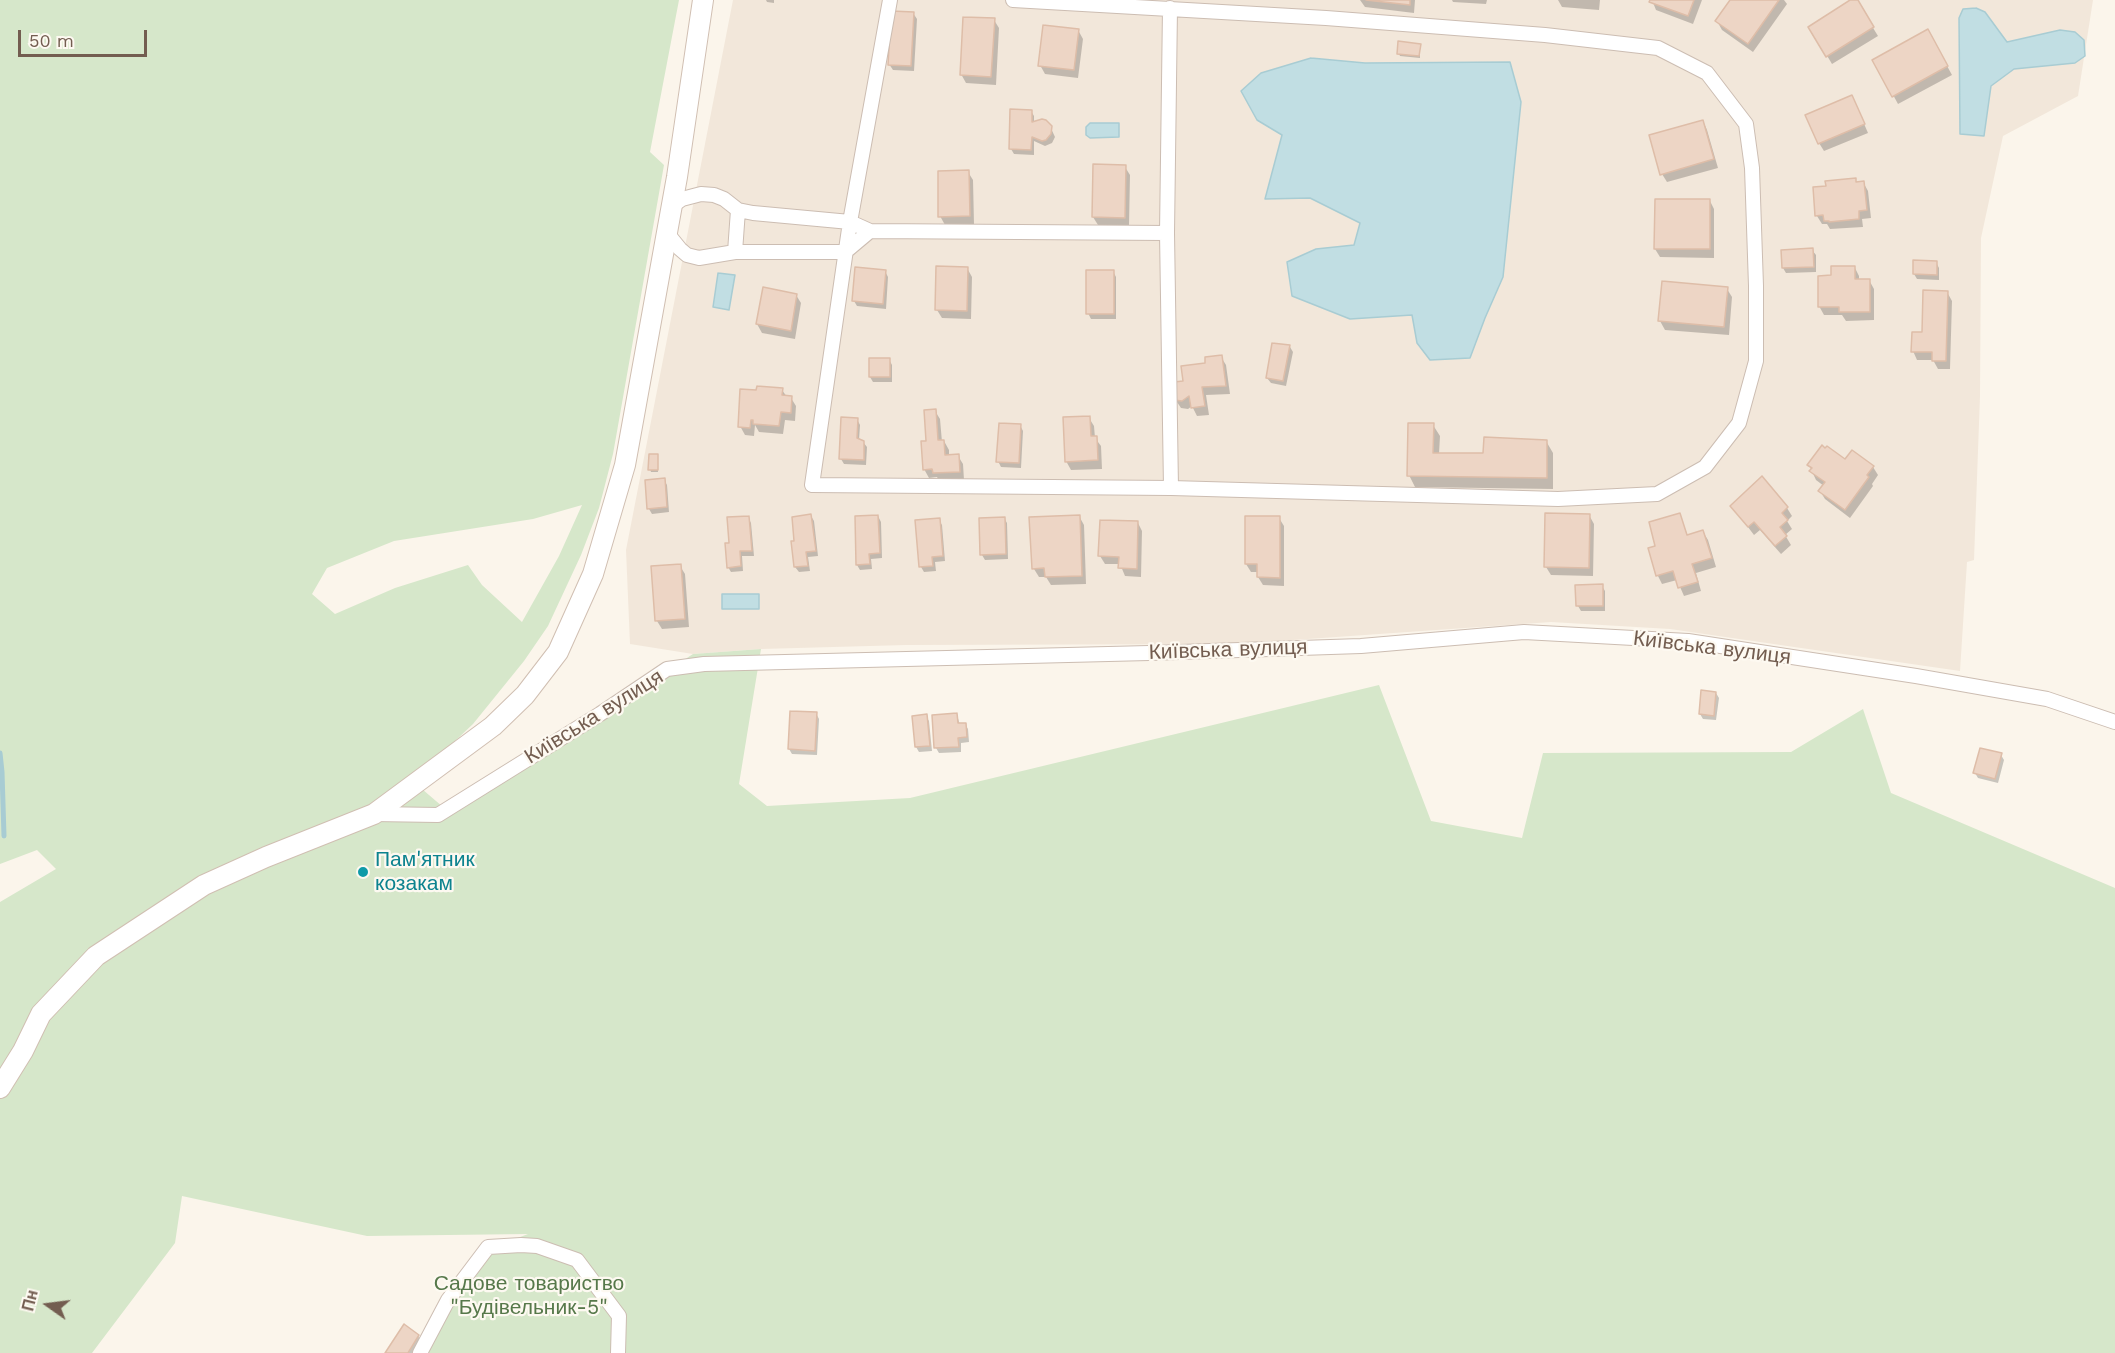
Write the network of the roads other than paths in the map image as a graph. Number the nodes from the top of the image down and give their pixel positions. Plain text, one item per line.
1 (703, 0) edge
2 (890, 0) edge
3 (1013, 0) edge
4 (1170, 8) junction
5 (672, 206) junction
6 (738, 210) junction
7 (850, 222) junction
8 (870, 231) junction
9 (667, 232) junction
10 (1167, 233) junction
11 (735, 252) junction
12 (845, 252) junction
13 (1171, 488) junction
14 (2115, 722) edge
15 (374, 814) junction
16 (0, 1088) edge
17 (420, 1353) edge
18 (618, 1353) edge

1 - 5 main road
2 - 7 street
3 - 4 street
4 - 10 street
4 - 13 street
5 - 6 street
5 - 9 main road
6 - 7 street
6 - 11 street
7 - 8 street
7 - 12 street
8 - 10 street
8 - 12 street
9 - 11 street
9 - 15 main road
10 - 13 street
11 - 12 street
12 - 13 street
14 - 15 street, Київська вулиця
15 - 16 main road
17 - 18 street

